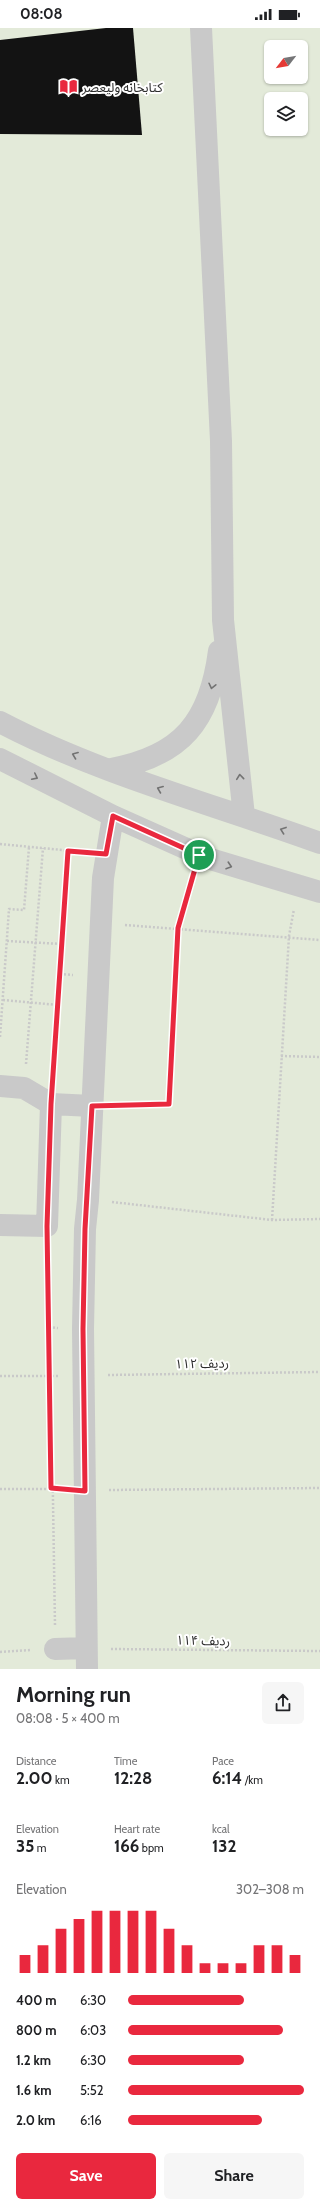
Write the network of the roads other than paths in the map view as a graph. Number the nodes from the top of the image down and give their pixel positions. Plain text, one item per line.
1 (201, 28) edge
2 (222, 620) junction
3 (0, 722) edge
4 (0, 760) edge
5 (111, 769) junction
6 (113, 816) junction
7 (244, 816) junction
8 (320, 843) edge
9 (320, 892) edge
10 (0, 1086) edge
11 (51, 1104) junction
12 (92, 1106) junction
13 (0, 1225) edge
14 (55, 1649) road end
15 (87, 1659) edge

1 - 2 street
2 -> 5 street
7 -> 2 street
5 -> 3 street
4 -> 6 street
7 -> 5 street
6 -> 9 street
6 - 12 street
8 -> 7 street
10 - 11 street
11 - 12 street
11 - 13 street
12 - 15 street
14 - 15 street

